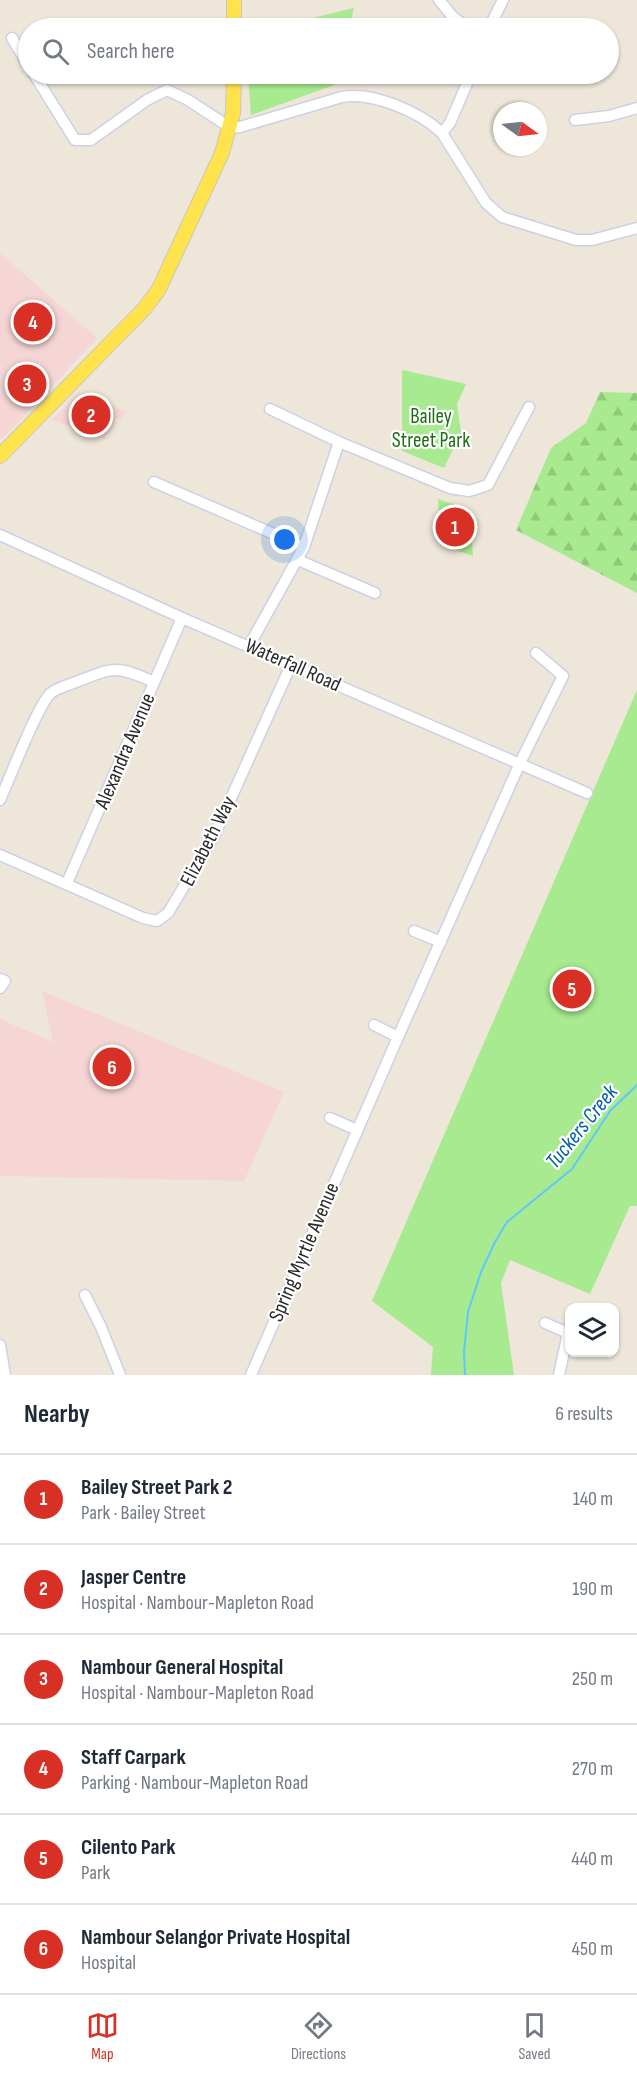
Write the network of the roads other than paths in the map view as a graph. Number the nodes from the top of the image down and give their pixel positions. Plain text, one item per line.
1 (234, 0) edge
2 (439, 0) edge
3 (502, 0) edge
4 (234, 18) edge
5 (455, 18) edge
6 (494, 18) edge
7 (12, 38) dead end
8 (18, 48) edge
9 (40, 84) edge
10 (234, 84) edge
11 (467, 84) edge
12 (637, 108) edge
13 (575, 120) dead end
14 (231, 128) junction
15 (442, 133) junction
16 (637, 228) edge
17 (529, 407) dead end
18 (270, 409) dead end
19 (339, 442) junction
20 (0, 456) edge
21 (154, 482) dead end
22 (0, 535) edge
23 (304, 547) junction
24 (298, 560) junction
25 (375, 593) dead end
26 (182, 618) junction
27 (249, 646) junction
28 (536, 653) dead end
29 (291, 665) junction
30 (154, 682) junction
31 (520, 764) junction
32 (587, 793) dead end
33 (0, 800) edge
34 (0, 855) edge
35 (68, 883) junction
36 (414, 931) dead end
37 (441, 942) junction
38 (0, 979) edge
39 (0, 988) edge
40 (374, 1025) dead end
41 (398, 1037) junction
42 (330, 1118) dead end
43 (357, 1130) junction
44 (85, 1295) dead end
45 (545, 1323) dead end
46 (565, 1332) edge
47 (0, 1345) edge
48 (565, 1350) edge
49 (4, 1375) edge
50 (120, 1375) edge
51 (251, 1375) edge
52 (559, 1375) edge

1 - 4 main road
2 - 5 street
3 - 6 street
7 - 8 street
9 - 14 street
10 - 14 main road
11 - 15 street
12 - 13 street
14 - 15 street
14 - 20 main road
15 - 16 street
17 - 19 street
18 - 19 street
19 - 23 street
21 - 23 street
22 - 26 street, Waterfall Road
23 - 24 street
24 - 25 street
24 - 27 street
26 - 27 street, Waterfall Road
26 - 30 street, Alexandra Avenue
27 - 29 street, Waterfall Road
28 - 31 street, Spring Myrtle Avenue
29 - 31 street, Waterfall Road
29 - 35 street, Elizabeth Way
30 - 33 street
30 - 35 street, Alexandra Avenue
31 - 32 street, Waterfall Road
31 - 37 street, Spring Myrtle Avenue
34 - 35 street, Elizabeth Way
36 - 37 street
37 - 41 street, Spring Myrtle Avenue
38 - 39 street
40 - 41 street
41 - 43 street, Spring Myrtle Avenue
42 - 43 street
43 - 51 street, Spring Myrtle Avenue
44 - 50 street
45 - 46 street
47 - 49 street
48 - 52 street

